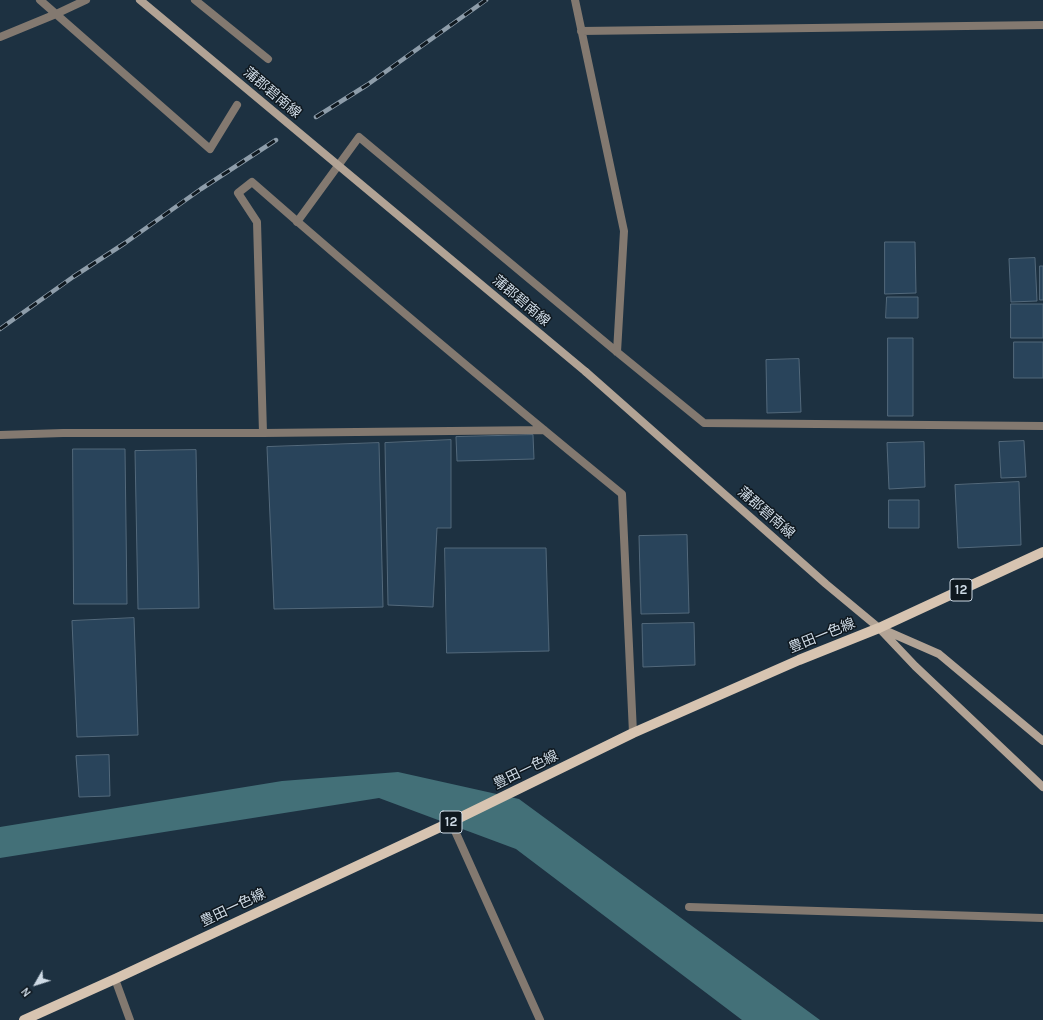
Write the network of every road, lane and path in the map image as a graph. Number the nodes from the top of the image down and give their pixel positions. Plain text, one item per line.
1 (40, 0) edge
2 (86, 0) edge
3 (140, 0) edge
4 (195, 0) edge
5 (575, 0) edge
6 (56, 14) junction
7 (1043, 25) edge
8 (581, 32) junction
9 (0, 37) edge
10 (268, 59) dead end
11 (237, 105) dead end
12 (297, 222) junction
13 (617, 352) junction
14 (1043, 426) edge
15 (544, 430) junction
16 (263, 433) junction
17 (0, 435) edge
18 (1043, 552) edge
19 (879, 628) junction
20 (633, 733) junction
21 (1043, 741) edge
22 (1043, 787) edge
23 (451, 822) junction
24 (689, 907) dead end
25 (1043, 918) edge
26 (114, 979) junction
27 (24, 1020) edge
28 (130, 1020) edge
29 (540, 1020) edge

1 - 6 street
2 - 6 street
3 - 19 main road, 蒲郡碧南線, bridge
4 - 10 street
5 - 8 street
6 - 9 street
6 - 11 street
7 - 8 street
8 - 13 street
12 - 13 street
12 - 15 street
12 - 16 street
13 - 14 street
15 - 16 street
15 - 20 street
16 - 17 street
18 - 19 main road, 豊田一色線 / 12
19 - 20 main road, 豊田一色線 / 12
19 - 21 main road, 蒲郡碧南線
19 - 22 main road, 蒲郡碧南線
20 - 23 main road, 豊田一色線 / 12
23 - 26 main road, 豊田一色線 / 12
23 - 29 street
24 - 25 street
26 - 27 main road, 豊田一色線 / 12
26 - 28 street

